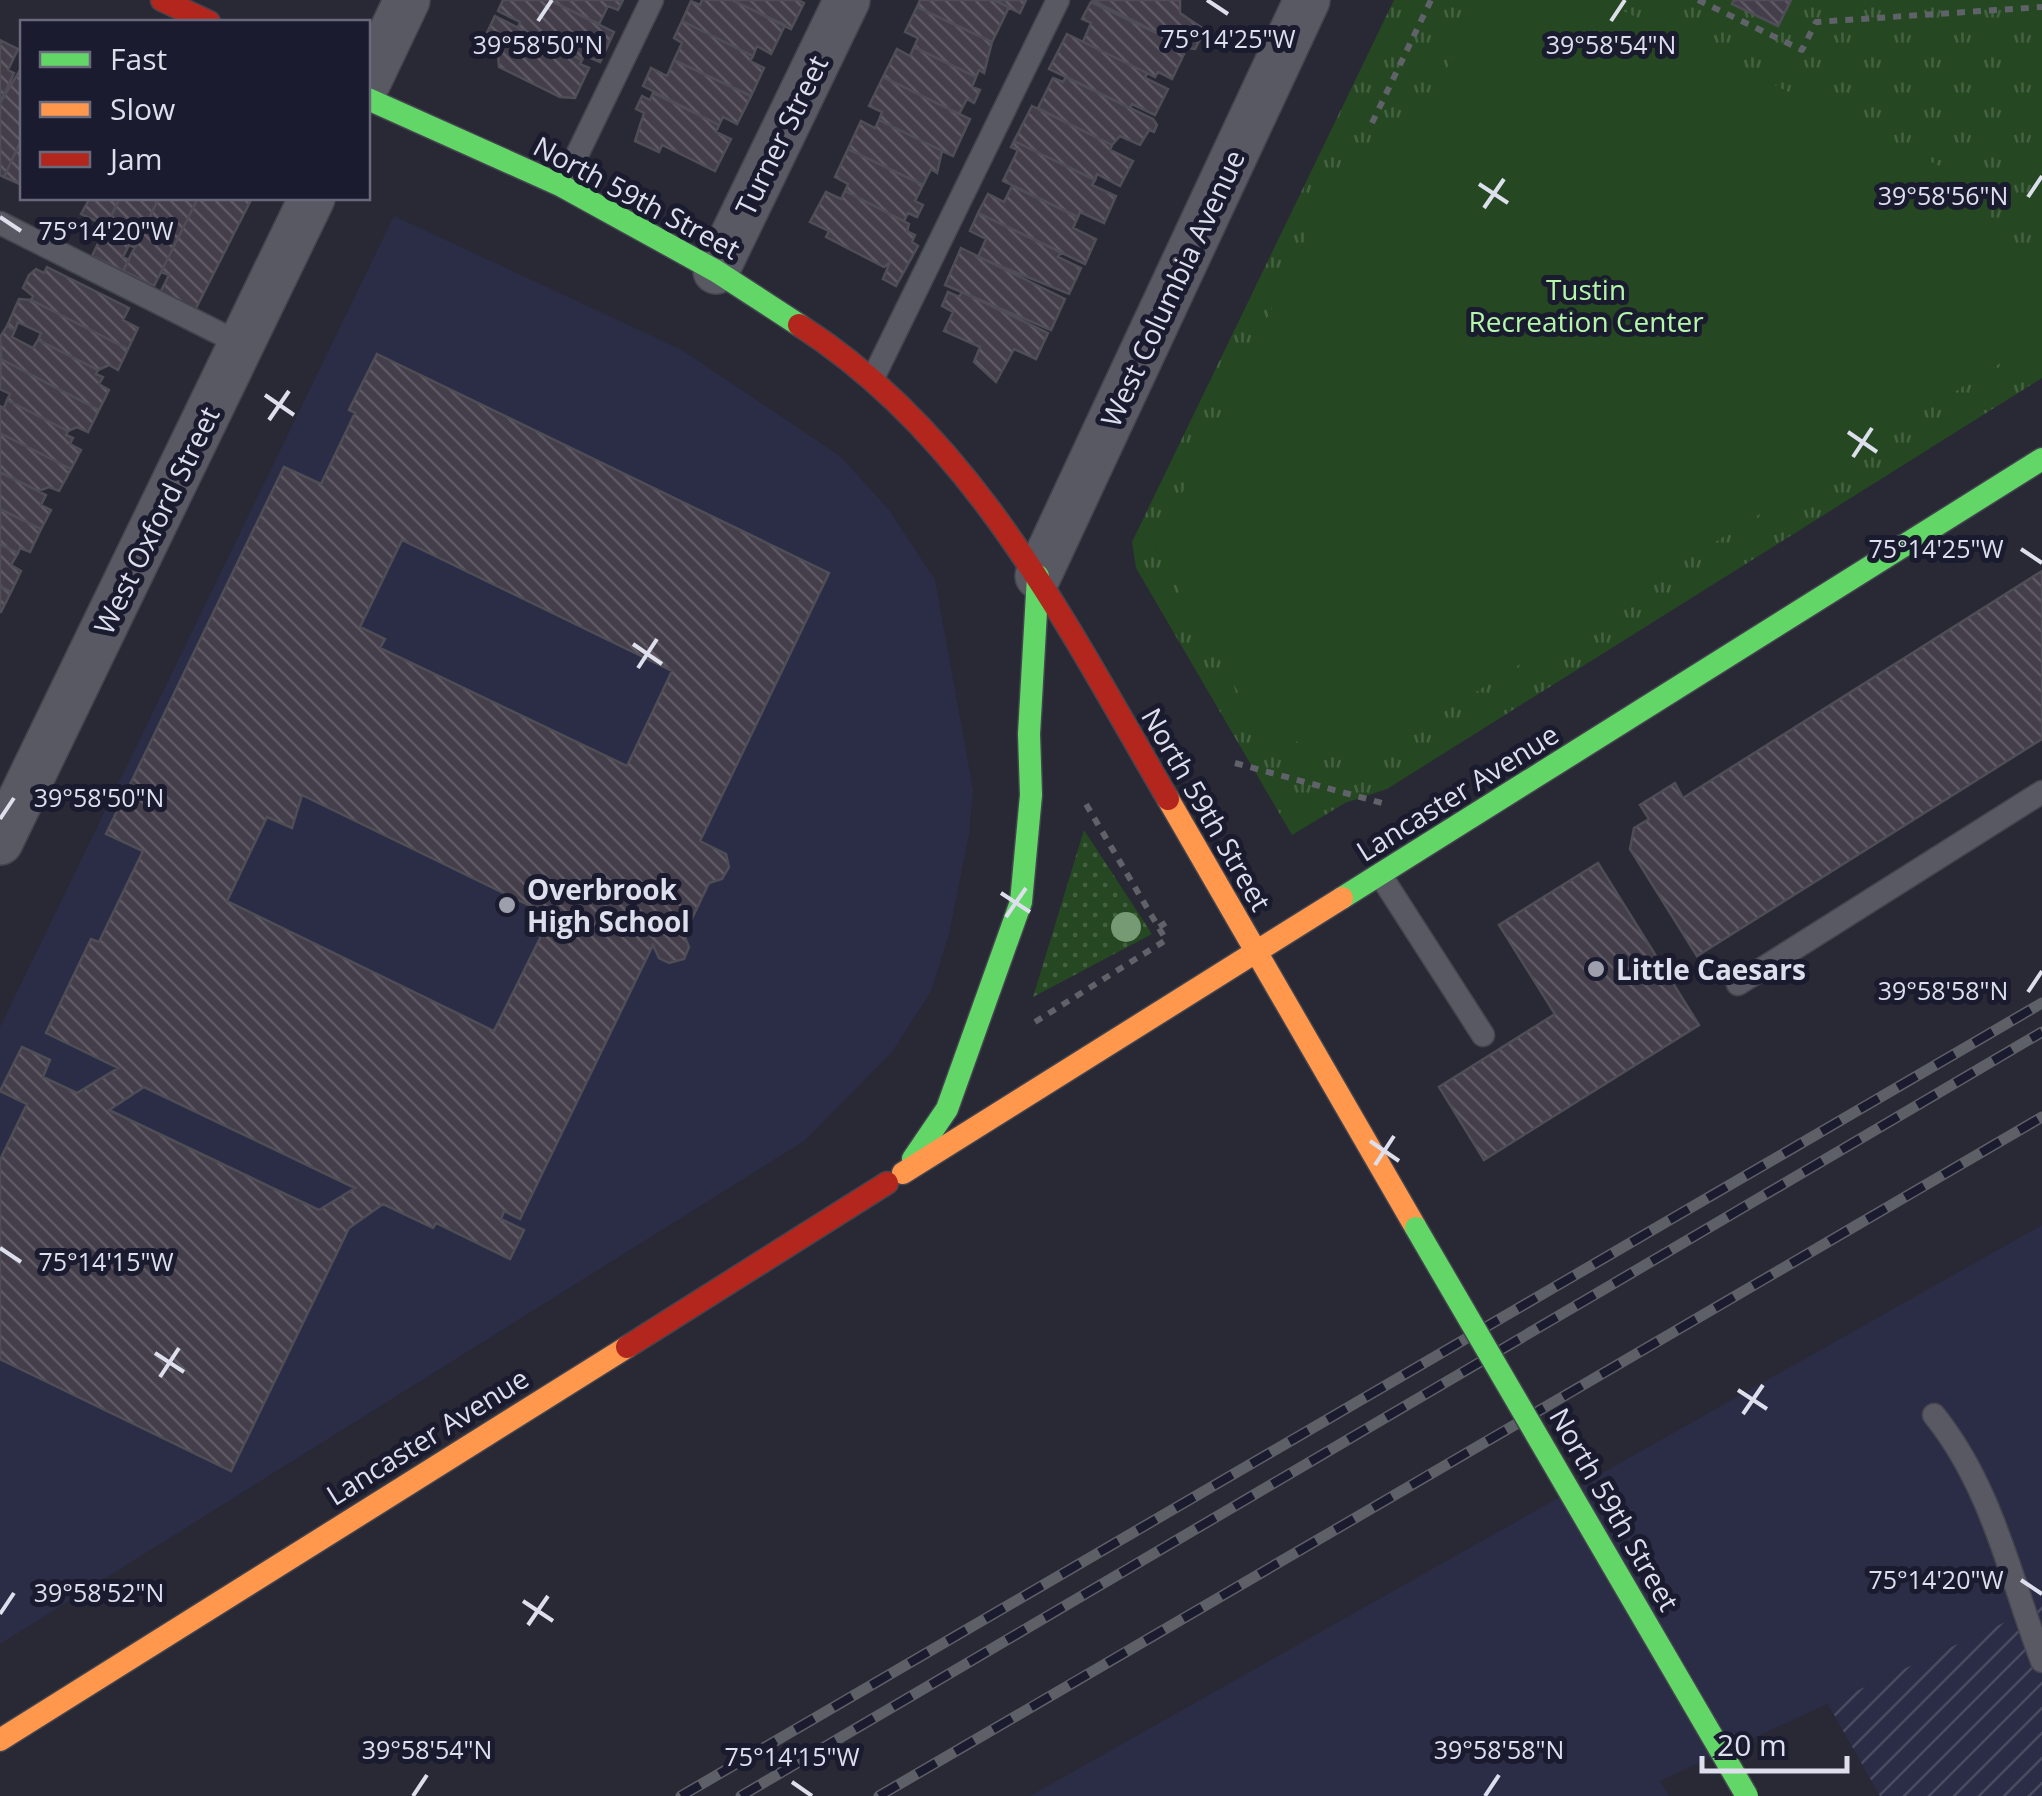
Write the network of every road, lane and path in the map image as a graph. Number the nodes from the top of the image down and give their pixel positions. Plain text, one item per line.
1 (162, 0) edge
2 (407, 0) edge
3 (652, 0) edge
4 (847, 0) edge
5 (1058, 0) edge
6 (1308, 0) edge
7 (1432, 0) edge
8 (1701, 1) edge
9 (2042, 7) edge
10 (204, 20) edge
11 (370, 78) edge
12 (370, 101) edge
13 (1372, 123) dead end
14 (562, 186) junction
15 (311, 200) edge
16 (2, 230) edge
17 (716, 271) junction
18 (240, 344) junction
19 (874, 376) junction
20 (2042, 459) edge
21 (1038, 576) junction
22 (1235, 763) dead end
23 (1075, 786) dead end
24 (2042, 792) edge
25 (1382, 803) dead end
26 (0, 842) edge
27 (1381, 876) junction
28 (1170, 920) dead end
29 (1159, 927) junction
30 (1256, 954) junction
31 (1738, 984) dead end
32 (1028, 1026) dead end
33 (1483, 1034) dead end
34 (895, 1178) junction
35 (1934, 1416) dead end
36 (2042, 1661) edge
37 (0, 1740) edge
38 (1748, 1796) edge

1 - 10 main road
2 - 11 street
3 - 14 lane
4 - 17 street, Turner Street
5 - 19 lane
6 - 21 street, West Columbia Avenue
7 - 13 path
8 - 9 path
12 - 14 main road, North 59th Street
14 - 17 main road, North 59th Street
15 - 18 street, West Oxford Street
16 - 18 lane
17 - 19 main road, North 59th Street
18 - 26 street, West Oxford Street
19 - 21 main road, North 59th Street
20 - 27 main road, Lancaster Avenue
21 - 30 main road, North 59th Street
21 - 34 main road
22 - 25 path
23 - 29 path
24 - 31 lane
27 - 30 main road, Lancaster Avenue
27 - 33 lane
28 - 29 path
29 - 32 path
30 - 34 main road, Lancaster Avenue
30 - 38 main road, North 59th Street, bridge
34 - 37 main road, Lancaster Avenue
35 - 36 lane

